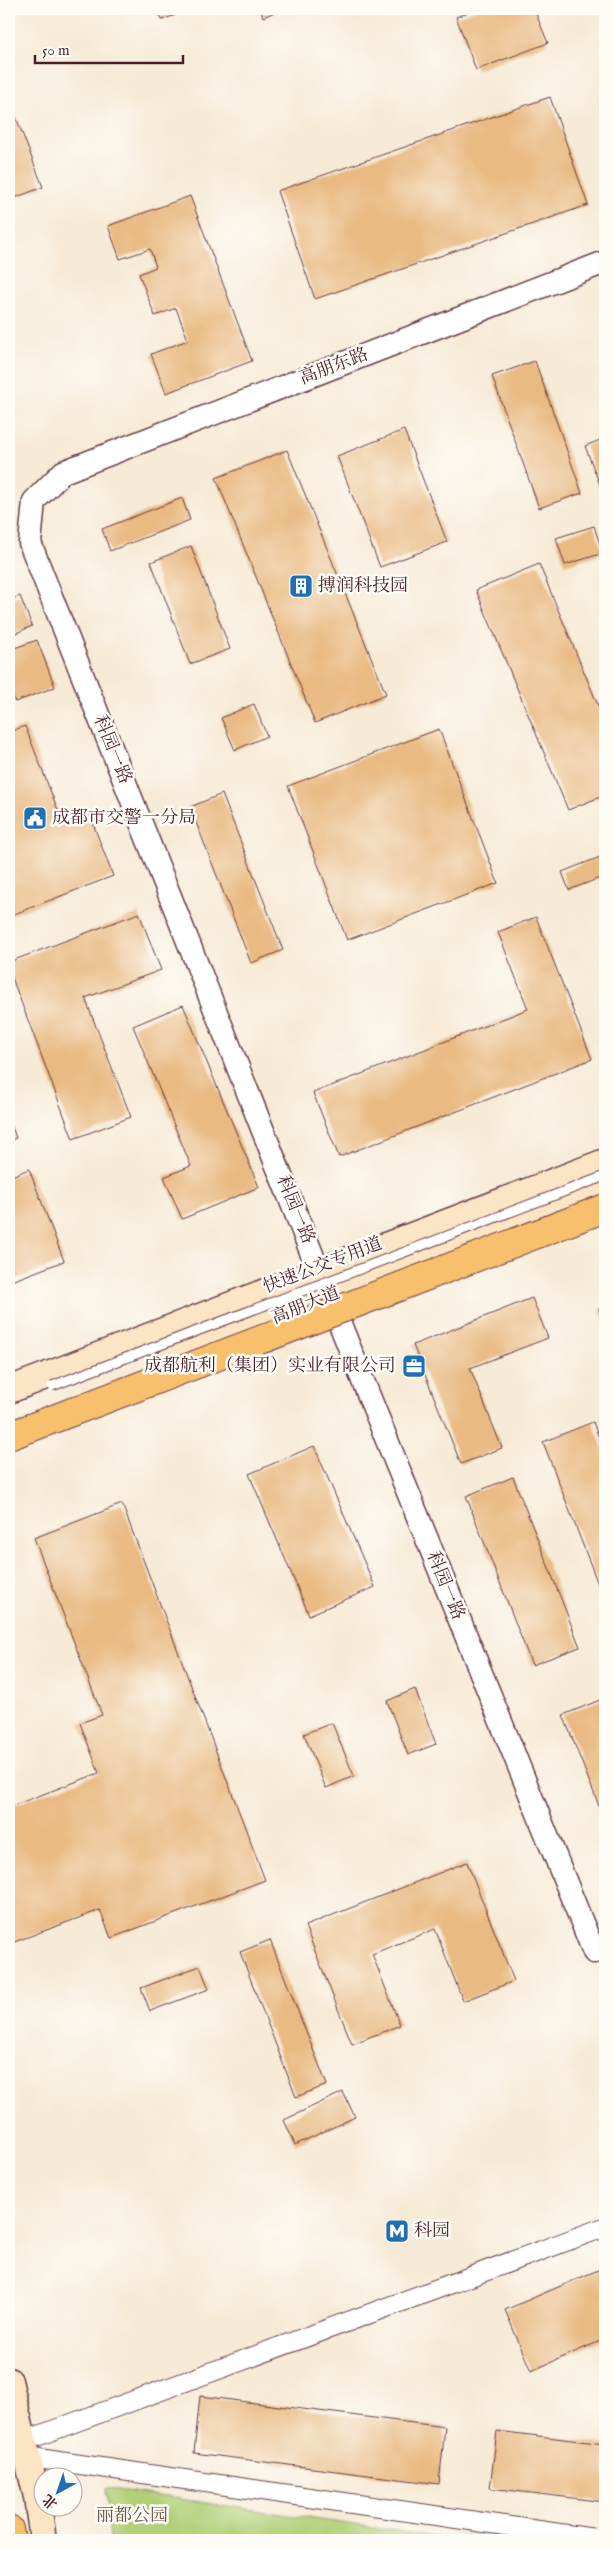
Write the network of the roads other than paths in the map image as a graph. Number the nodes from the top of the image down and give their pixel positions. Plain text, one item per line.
1 (605, 262) edge
2 (63, 472) joint
3 (605, 1162) edge
4 (605, 1176) edge
5 (605, 1191) edge
6 (605, 1208) edge
7 (320, 1272) junction
8 (329, 1297) junction
9 (52, 1386) dead end
10 (9, 1390) edge
11 (9, 1424) edge
12 (9, 1436) edge
13 (599, 1951) edge
14 (605, 2227) edge
15 (9, 2381) edge
16 (19, 2434) edge
17 (9, 2529) edge
18 (11, 2540) edge
19 (42, 2540) edge
20 (605, 2540) edge

1 - 2 street, 高朋东路
2 - 7 street, 科园一路
3 - 7 main road, 高朋大道
4 - 9 lane, 快速公交专用道, bridge
5 - 8 main road, 高朋大道
6 - 12 highway, bridge
7 - 8 street, 科园一路
7 - 10 main road, 高朋大道
8 - 11 main road, 高朋大道
8 - 13 street, 科园一路
14 - 16 street
15 - 16 main road
16 - 19 main road
16 - 20 street
17 - 18 highway

